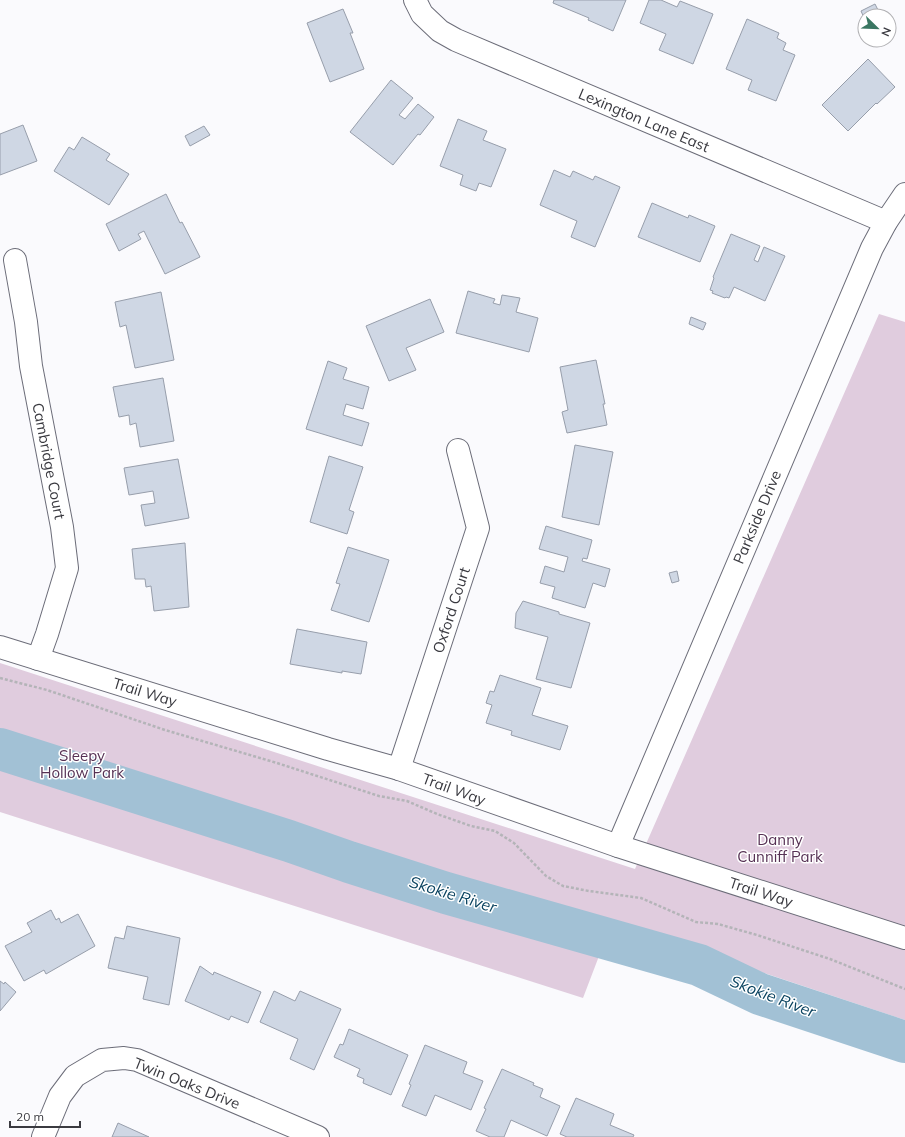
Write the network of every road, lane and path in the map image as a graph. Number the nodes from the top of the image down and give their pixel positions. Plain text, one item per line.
1 (415, 0) edge
2 (905, 194) edge
3 (886, 222) junction
4 (15, 260) dead end
5 (458, 450) dead end
6 (0, 647) edge
7 (38, 659) junction
8 (0, 678) edge
9 (399, 769) junction
10 (618, 846) junction
11 (905, 938) edge
12 (905, 989) edge
13 (43, 1137) edge
14 (318, 1137) edge

1 - 3 street, Lexington Lane East
2 - 3 street, Parkside Drive
3 - 10 street, Parkside Drive
4 - 7 street, Cambridge Court
5 - 9 street, Oxford Court
6 - 7 street, Trail Way
7 - 9 street, Trail Way
8 - 12 path
9 - 10 street, Trail Way
10 - 11 street, Trail Way
13 - 14 street, Twin Oaks Drive

